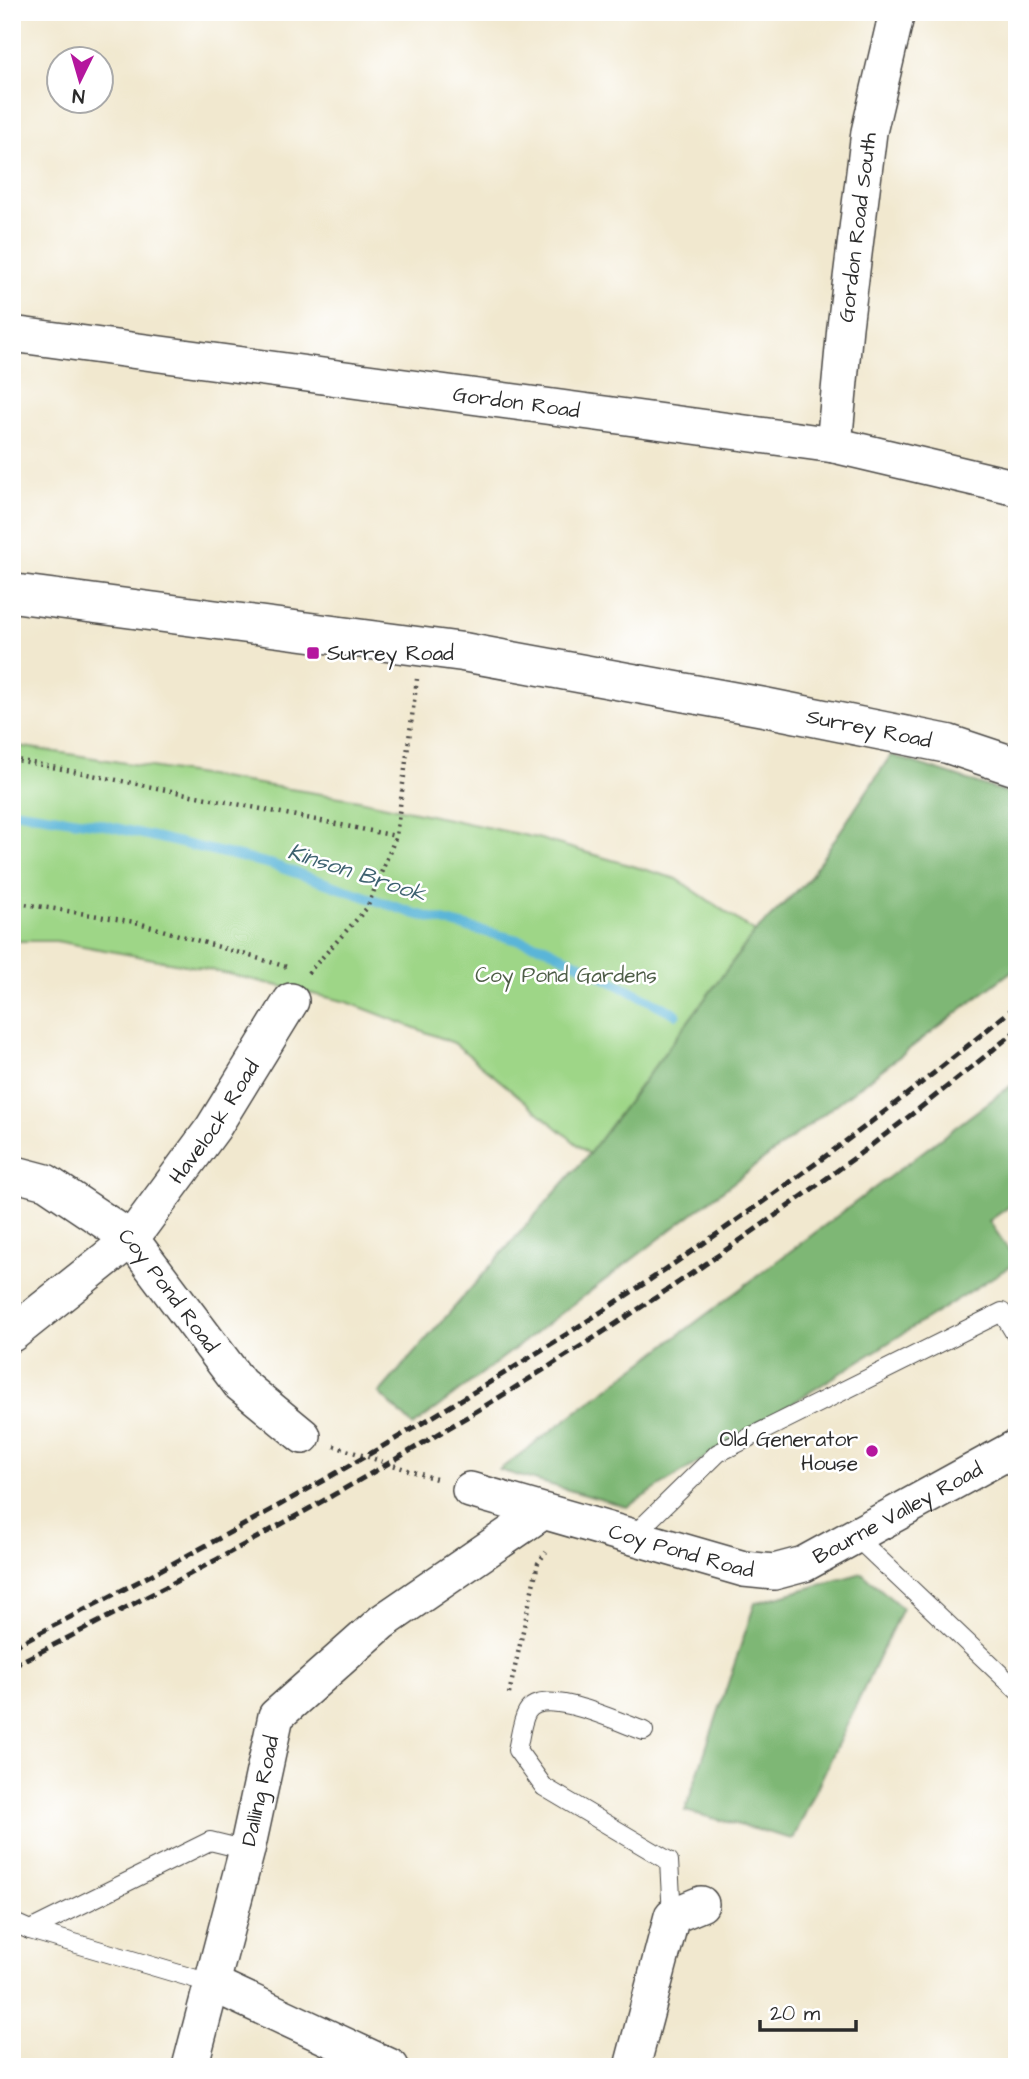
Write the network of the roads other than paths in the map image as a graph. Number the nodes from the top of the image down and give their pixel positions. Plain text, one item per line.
1 (897, 12) edge
2 (12, 334) edge
3 (834, 445) junction
4 (1017, 488) edge
5 (12, 593) edge
6 (1017, 766) edge
7 (291, 1000) dead end
8 (12, 1173) edge
9 (131, 1239) junction
10 (12, 1334) edge
11 (1017, 1337) edge
12 (303, 1436) road end
13 (1017, 1447) edge
14 (470, 1490) road end
15 (556, 1516) junction
16 (632, 1536) junction
17 (856, 1537) junction
18 (774, 1572) joint
19 (1017, 1690) edge
20 (644, 1731) dead end
21 (247, 1850) junction
22 (687, 1910) joint
23 (12, 1922) edge
24 (30, 1930) junction
25 (213, 1984) junction
26 (190, 2067) edge
27 (391, 2067) edge
28 (632, 2067) edge

1 - 3 street, Gordon Road South
2 - 3 street, Gordon Road
3 - 4 street, Gordon Road
5 - 6 street, Surrey Road
7 - 9 street, Havelock Road
8 - 9 street, Coy Pond Road
9 - 10 street, Havelock Road
9 - 12 street, Coy Pond Road
11 - 16 lane
13 - 17 street, Bourne Valley Road
14 - 15 street, Coy Pond Road
15 - 16 street, Coy Pond Road
15 - 21 street, Dalling Road
16 - 18 street, Coy Pond Road
17 - 18 street, Bourne Valley Road
17 - 19 lane
20 - 22 lane
21 - 24 lane
21 - 25 street, Dalling Road
22 - 28 street
23 - 24 lane
24 - 25 lane
25 - 26 street, Dalling Road
25 - 27 street

